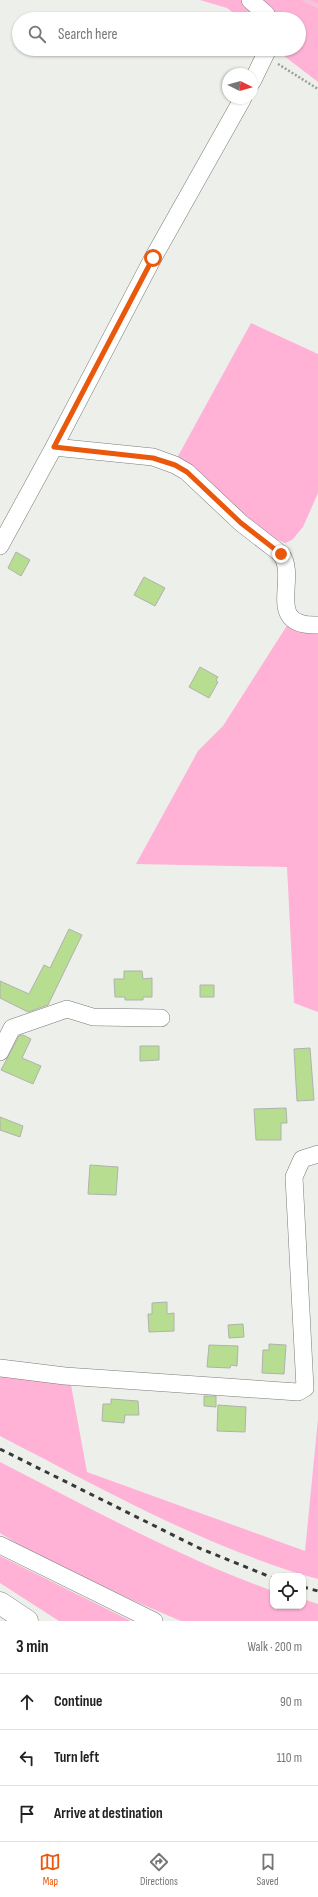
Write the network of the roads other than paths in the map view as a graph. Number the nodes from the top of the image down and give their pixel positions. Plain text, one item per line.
1 (250, 0) edge
2 (264, 12) edge
3 (265, 56) edge
4 (258, 70) edge
5 (240, 104) edge
6 (54, 447) junction
7 (0, 546) edge
8 (318, 625) edge
9 (161, 1018) dead end
10 (0, 1052) edge
11 (318, 1154) edge
12 (0, 1368) edge
13 (0, 1545) edge
14 (0, 1603) edge
15 (27, 1621) edge
16 (154, 1621) edge

1 - 2 street
3 - 4 street
5 - 6 street
6 - 7 street
6 - 8 street
9 - 10 street
11 - 12 street
13 - 16 street
14 - 15 main road

